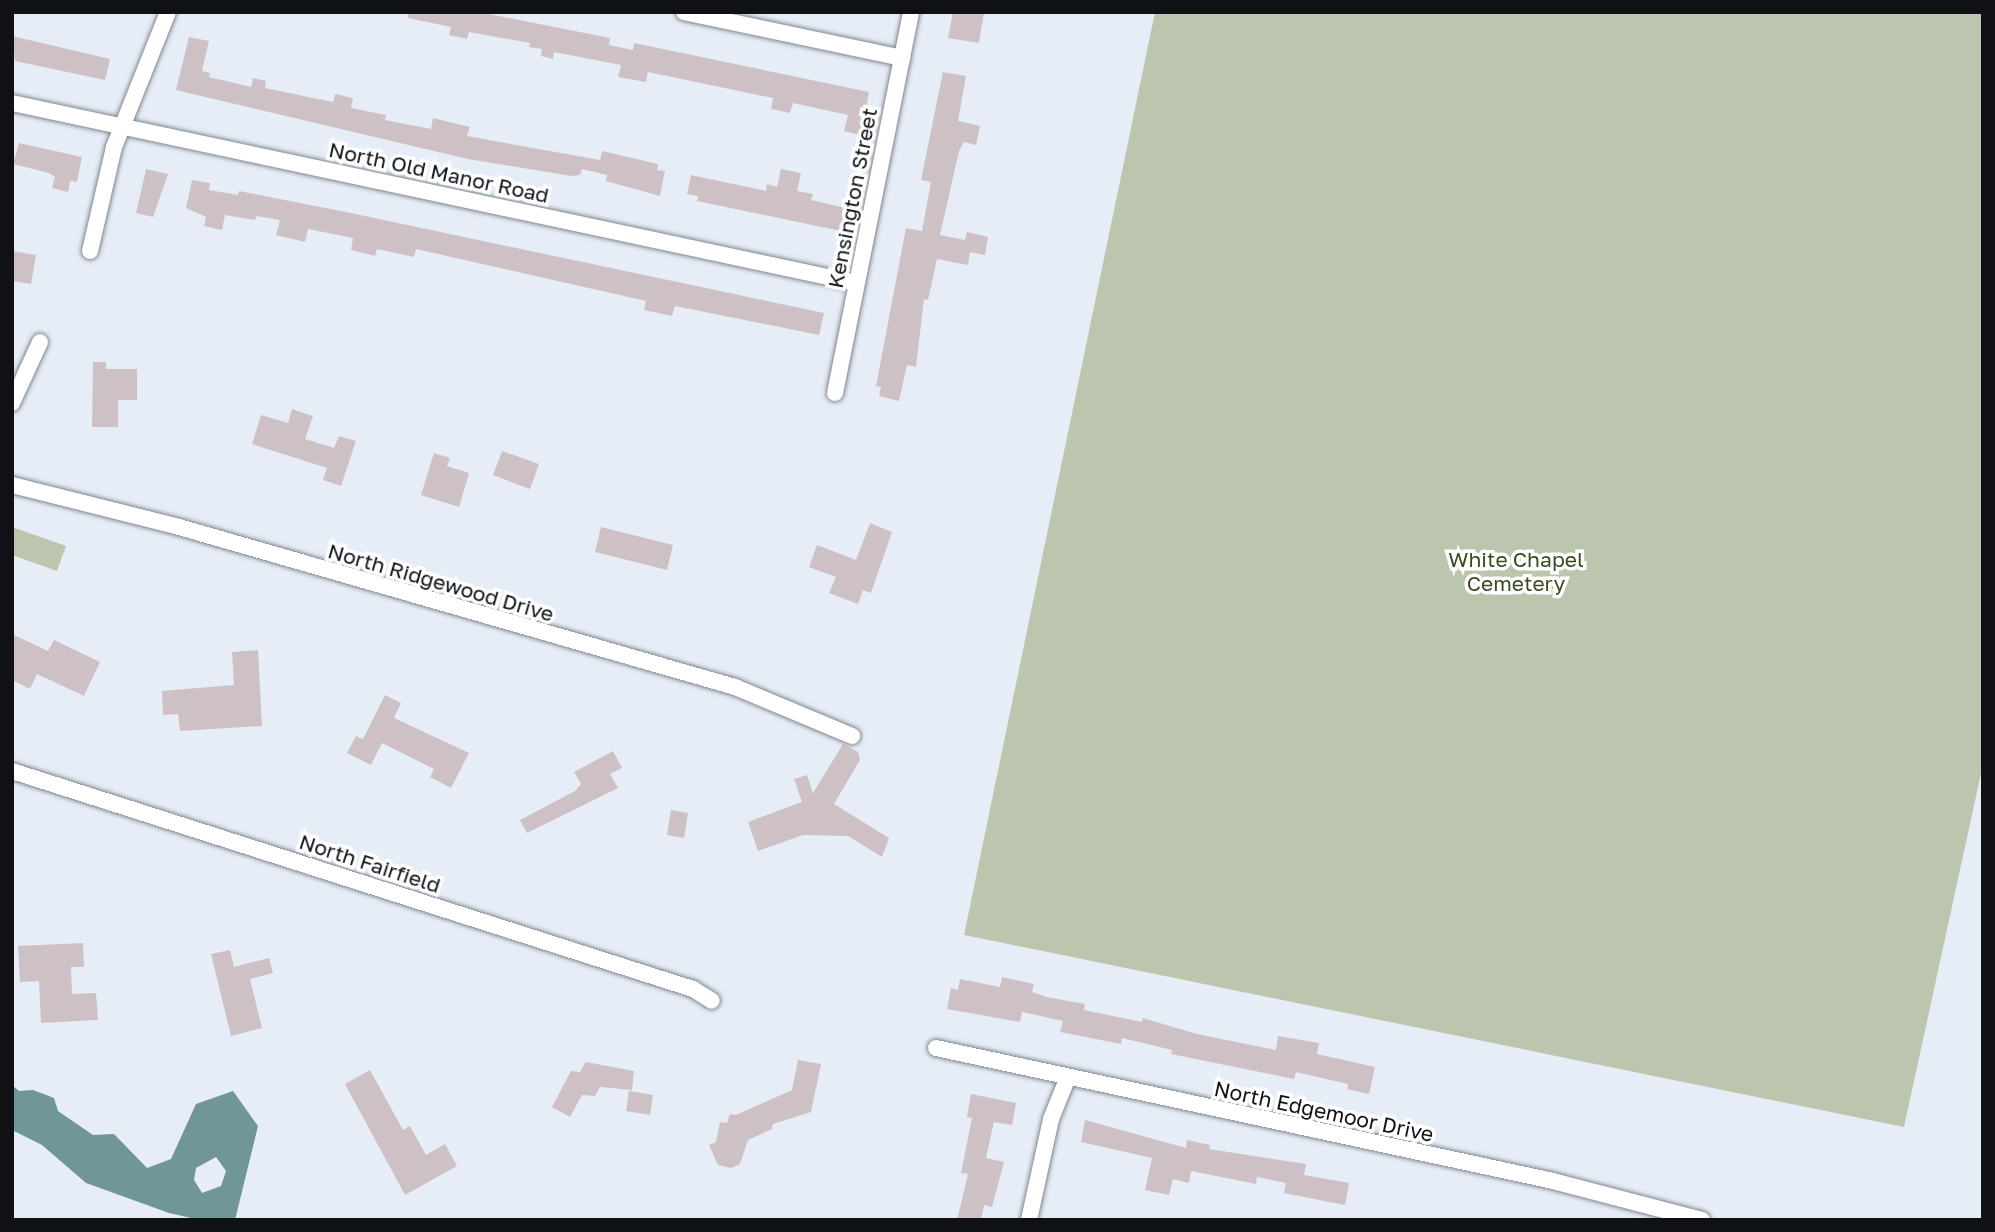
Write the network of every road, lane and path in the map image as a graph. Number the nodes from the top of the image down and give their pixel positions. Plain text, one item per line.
1 (168, 12) edge
2 (684, 12) edge
3 (908, 13) edge
4 (902, 58) junction
5 (12, 103) edge
6 (121, 126) junction
7 (90, 251) dead end
8 (856, 283) junction
9 (40, 342) dead end
10 (835, 393) dead end
11 (12, 404) edge
12 (12, 485) edge
13 (852, 736) dead end
14 (12, 771) edge
15 (712, 1001) dead end
16 (936, 1048) dead end
17 (1068, 1077) junction
18 (1029, 1220) edge
19 (1702, 1220) edge

1 - 6 street
2 - 4 street
3 - 4 street, Kensington Street
4 - 8 street, Kensington Street
5 - 6 street, North Old Manor Road
6 - 7 street
6 - 8 street, North Old Manor Road
8 - 10 street, Kensington Street
9 - 11 street
12 - 13 street, North Ridgewood Drive
14 - 15 street, North Fairfield
16 - 17 street, North Edgemoor Drive
17 - 18 street
17 - 19 street, North Edgemoor Drive

